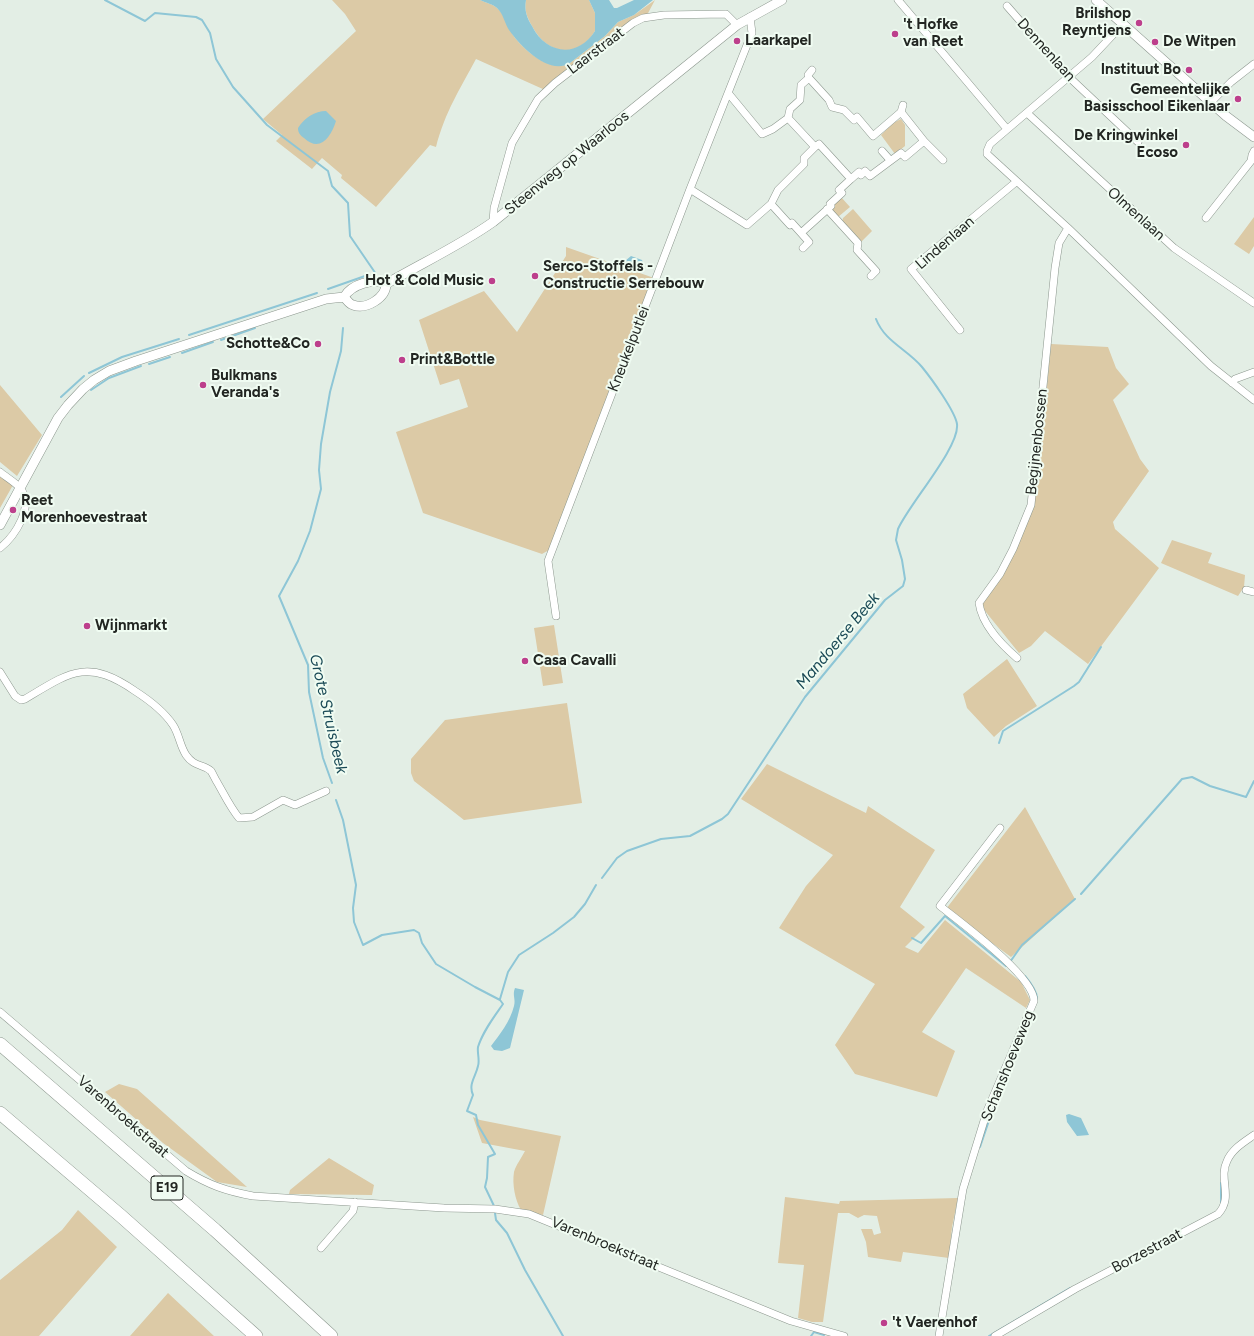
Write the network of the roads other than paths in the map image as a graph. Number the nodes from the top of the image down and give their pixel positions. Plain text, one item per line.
1 (782, 0) edge
2 (898, 0) edge
3 (1096, 0) edge
4 (1007, 6) dead end
5 (750, 17) junction
6 (1123, 24) junction
7 (737, 25) junction
8 (1254, 64) edge
9 (812, 70) dead end
10 (809, 78) junction
11 (1070, 78) junction
12 (729, 94) junction
13 (1210, 103) junction
14 (903, 105) dead end
15 (901, 112) junction
16 (1027, 114) junction
17 (788, 118) junction
18 (1007, 129) junction
19 (873, 136) junction
20 (1254, 138) edge
21 (924, 141) junction
22 (878, 142) dead end
23 (1138, 142) dead end
24 (815, 148) junction
25 (882, 151) dead end
26 (1254, 151) edge
27 (890, 160) junction
28 (943, 160) dead end
29 (851, 179) junction
30 (1016, 182) junction
31 (690, 189) junction
32 (771, 204) junction
33 (827, 209) junction
34 (1206, 218) dead end
35 (493, 222) junction
36 (1068, 228) junction
37 (801, 233) junction
38 (803, 248) dead end
39 (871, 276) dead end
40 (386, 284) junction
41 (344, 297) junction
42 (1254, 303) edge
43 (960, 330) dead end
44 (1254, 372) edge
45 (1232, 383) junction
46 (1254, 400) edge
47 (0, 472) edge
48 (20, 487) junction
49 (0, 525) edge
50 (0, 548) edge
51 (1246, 590) dead end
52 (1254, 592) edge
53 (556, 616) dead end
54 (1017, 658) dead end
55 (0, 672) edge
56 (326, 791) dead end
57 (1000, 828) dead end
58 (0, 1012) edge
59 (0, 1044) edge
60 (0, 1113) edge
61 (1254, 1135) edge
62 (355, 1202) junction
63 (321, 1248) dead end
64 (256, 1336) edge
65 (331, 1336) edge
66 (844, 1336) edge
67 (939, 1336) edge
68 (995, 1336) edge

1 - 5 street
2 - 18 street
3 - 6 street
4 - 11 street, Dennenlaan
5 - 7 street
5 - 12 street, Kneukelputlei
6 - 11 street
6 - 13 street
7 - 35 street, Steenweg op Waarloos
7 - 35 street, Laarstraat
8 - 13 street
9 - 10 street
10 - 17 street
10 - 19 street
11 - 16 street
11 - 23 street, Dennenlaan
12 - 17 street
12 - 31 street, Kneukelputlei
13 - 20 street
14 - 15 street
15 - 19 street
15 - 21 street
16 - 18 street
16 - 42 street, Olmenlaan
17 - 24 street
18 - 30 street
19 - 22 street
21 - 27 street
21 - 28 street
24 - 29 street
24 - 32 street
25 - 27 street
26 - 34 street
27 - 29 street
29 - 33 street
30 - 36 street
30 - 43 street, Lindenlaan
31 - 32 street
31 - 53 street, Kneukelputlei
32 - 37 street
33 - 37 street
33 - 39 street
35 - 40 street, Steenweg op Waarloos
36 - 45 street
36 - 54 street, Begijnenbossen
37 - 38 street
40 - 41 street
40 - 41 street, Steenweg op Waarloos
41 - 48 street
44 - 45 street
45 - 46 street
47 - 48 street
48 - 49 street
48 - 50 street
51 - 52 street
55 - 56 street
57 - 67 street, Schanshoeveweg
58 - 62 street, Varenbroekstraat
59 - 65 highway, E19
60 - 64 highway
61 - 68 street, Borzestraat
62 - 63 street
62 - 66 street, Varenbroekstraat

